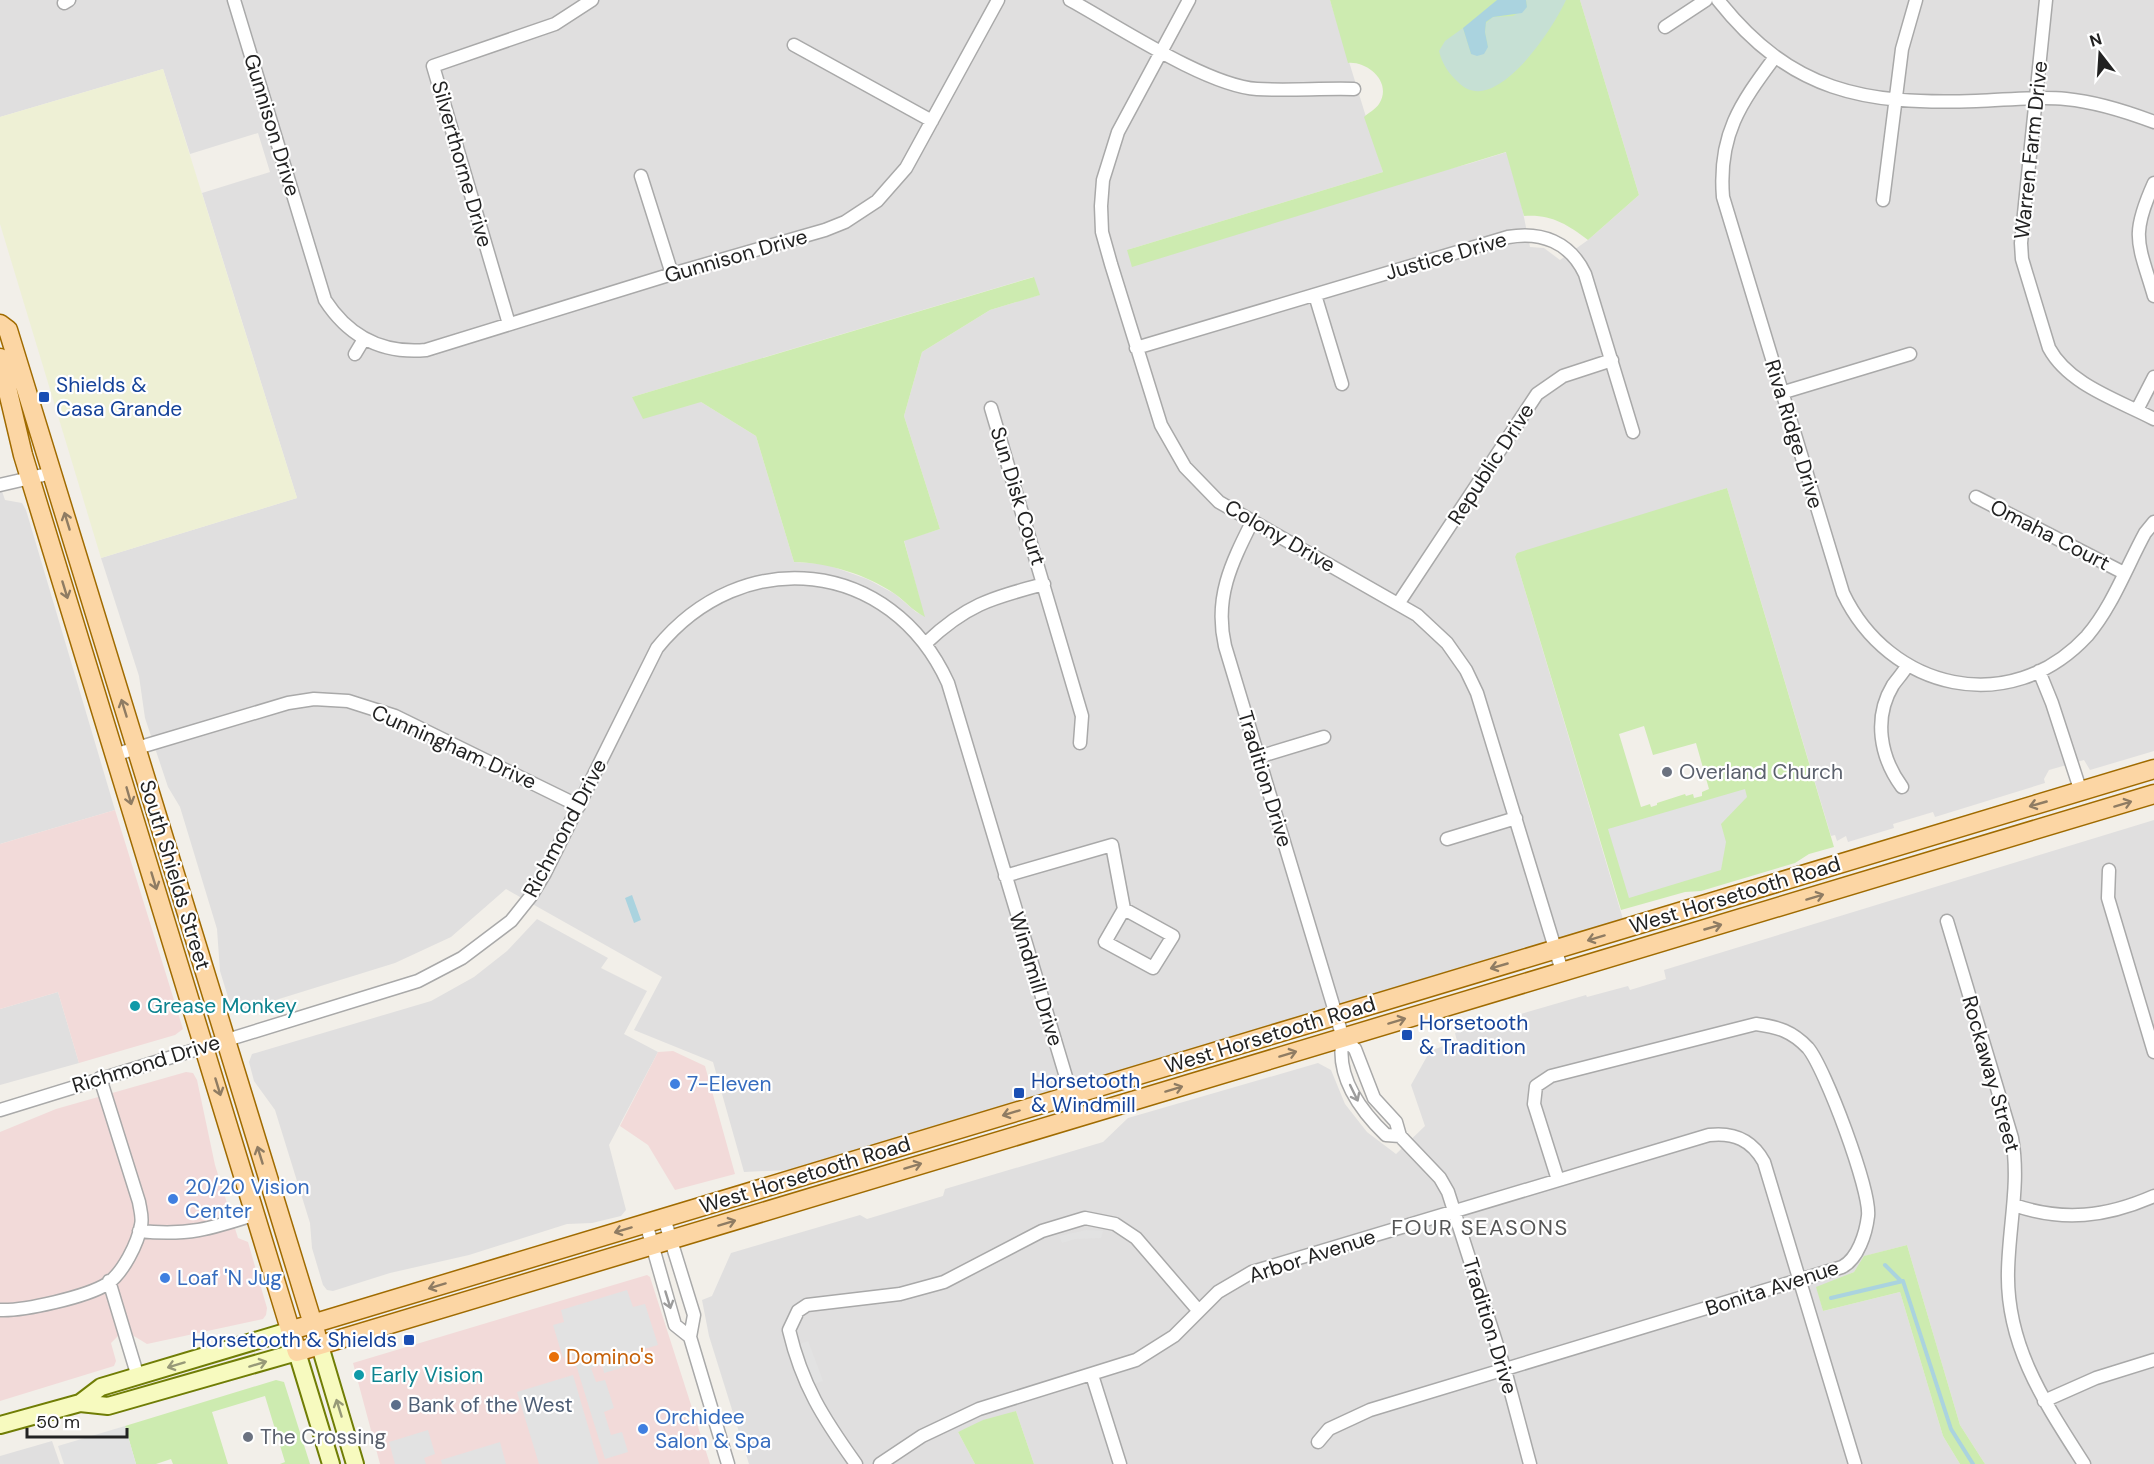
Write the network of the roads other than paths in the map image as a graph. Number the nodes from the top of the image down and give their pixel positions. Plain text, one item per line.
1 (234, 0) edge
2 (592, 0) edge
3 (998, 0) edge
4 (1070, 0) edge
5 (1189, 0) edge
6 (1706, 0) edge
7 (1719, 0) edge
8 (1916, 0) edge
9 (2046, 0) edge
10 (1665, 27) dead end
11 (794, 45) dead end
12 (1162, 51) junction
13 (1775, 57) junction
14 (1354, 89) dead end
15 (2037, 98) junction
16 (1894, 101) junction
17 (932, 121) junction
18 (2154, 122) edge
19 (641, 176) dead end
20 (2154, 183) edge
21 (1883, 200) dead end
22 (672, 273) junction
23 (1315, 295) junction
24 (2154, 296) edge
25 (0, 324) edge
26 (508, 324) junction
27 (364, 339) junction
28 (1136, 348) junction
29 (355, 354) dead end
30 (1910, 354) dead end
31 (0, 358) edge
32 (1612, 360) junction
33 (2154, 377) edge
34 (1342, 384) dead end
35 (1781, 393) junction
36 (991, 408) dead end
37 (2137, 410) junction
38 (2154, 419) edge
39 (1634, 432) dead end
40 (52, 473) junction
41 (31, 479) junction
42 (0, 485) edge
43 (1976, 497) dead end
44 (1252, 522) junction
45 (2154, 522) edge
46 (2124, 573) junction
47 (1044, 584) junction
48 (1398, 604) junction
49 (926, 642) junction
50 (1907, 666) junction
51 (2039, 671) junction
52 (1323, 737) dead end
53 (1080, 743) dead end
54 (136, 748) junction
55 (117, 754) junction
56 (1258, 757) junction
57 (2154, 769) edge
58 (1902, 787) dead end
59 (2081, 792) junction
60 (2154, 794) edge
61 (579, 806) junction
62 (1516, 818) junction
63 (1447, 839) dead end
64 (2109, 870) dead end
65 (1005, 876) junction
66 (1124, 909) junction
67 (1947, 921) dead end
68 (1556, 950) junction
69 (1562, 971) junction
70 (1336, 1015) junction
71 (1343, 1038) junction
72 (225, 1040) junction
73 (206, 1046) junction
74 (2154, 1052) edge
75 (100, 1078) junction
76 (1072, 1095) junction
77 (0, 1110) edge
78 (1078, 1117) junction
79 (1558, 1180) junction
80 (2154, 1197) edge
81 (2014, 1204) junction
82 (1454, 1211) junction
83 (256, 1214) junction
84 (664, 1218) junction
85 (646, 1223) junction
86 (139, 1231) junction
87 (671, 1239) junction
88 (652, 1245) junction
89 (109, 1281) junction
90 (1800, 1281) junction
91 (0, 1310) edge
92 (1198, 1310) junction
93 (312, 1323) junction
94 (292, 1330) junction
95 (690, 1337) junction
96 (320, 1346) junction
97 (297, 1352) junction
98 (2154, 1360) edge
99 (1505, 1370) junction
100 (1092, 1375) junction
101 (138, 1377) junction
102 (2044, 1401) junction
103 (80, 1402) junction
104 (0, 1425) edge
105 (1318, 1442) dead end
106 (332, 1464) edge
107 (356, 1464) edge
108 (728, 1464) edge
109 (856, 1464) edge
110 (880, 1464) edge
111 (1120, 1464) edge
112 (1530, 1464) edge
113 (1855, 1464) edge
114 (2084, 1464) edge

1 - 27 street, Gunnison Drive
2 - 26 street, Silverthorne Drive
3 - 17 street, Gunnison Drive
4 - 12 street
5 - 12 street, Colony Drive
6 - 10 street
7 - 13 street
8 - 16 street
9 - 15 street, Warren Farm Drive
11 - 17 street
12 - 14 street
12 - 28 street, Colony Drive
13 - 16 street
13 - 35 street, Riva Ridge Drive
15 - 16 street
15 - 18 street
15 - 37 street, Warren Farm Drive
16 - 21 street
17 - 22 street, Gunnison Drive
19 - 22 street
20 - 24 street
22 - 26 street, Gunnison Drive
23 - 28 street, Justice Drive
23 - 32 street, Justice Drive
23 - 34 street
25 - 40 main road, South Shields Street
26 - 27 street, Gunnison Drive
27 - 29 street
28 - 44 street, Colony Drive
30 - 35 street
31 - 41 main road, South Shields Street
32 - 39 street, Justice Drive
32 - 48 street, Republic Drive
33 - 37 street
35 - 50 street, Riva Ridge Drive
36 - 47 street, Sun Disk Court
37 - 38 street, Warren Farm Drive
40 - 41 street
54 -> 40 main road, South Shields Street
41 - 42 street
41 -> 55 main road, South Shields Street
43 - 46 street, Omaha Court
44 - 48 street, Colony Drive
44 - 56 street, Tradition Drive
45 - 46 street, Riva Ridge Drive
46 - 51 street, Riva Ridge Drive
47 - 49 street, Sun Disk Court
47 - 53 street, Sun Disk Court
48 - 62 street, Colony Drive
49 - 61 street, Richmond Drive
49 - 65 street, Windmill Drive
50 - 51 street, Riva Ridge Drive
50 - 58 street
51 - 59 street
52 - 56 street
54 - 55 street, Cunningham Drive
54 - 61 street, Cunningham Drive
54 - 72 main road, South Shields Street
55 -> 73 main road, South Shields Street
56 - 70 street, Tradition Drive
57 - 59 main road, West Horsetooth Road
59 -> 68 main road, West Horsetooth Road
69 -> 60 main road, West Horsetooth Road
61 - 72 street, Richmond Drive
62 - 63 street
62 - 68 street, Colony Drive
64 - 74 street
65 - 66 street
65 - 76 street, Windmill Drive
66 - 66 street
67 - 81 street, Rockaway Street
68 - 69 street, Colony Drive
68 -> 70 main road, West Horsetooth Road
71 -> 69 main road, West Horsetooth Road
70 - 71 street, Tradition Drive
70 - 76 main road, West Horsetooth Road
78 -> 71 main road, West Horsetooth Road
71 - 82 street, Tradition Drive
72 - 73 street, Richmond Drive
93 -> 72 main road, South Shields Street
73 - 75 street, Richmond Drive
73 -> 83 main road, South Shields Street
75 - 77 street, Richmond Drive
75 - 86 street
76 - 78 street, Windmill Drive
76 -> 84 main road, West Horsetooth Road
87 -> 78 main road, West Horsetooth Road
79 - 82 street, Arbor Avenue
79 - 90 street, Arbor Avenue
79 - 90 street, Bonita Avenue
80 - 81 street
81 - 102 street, Rockaway Street
82 - 92 street, Arbor Avenue
82 - 99 street, Tradition Drive
83 - 86 street
83 - 94 main road, South Shields Street
84 - 85 main road, West Horsetooth Road
84 - 87 street
85 - 88 street
85 -> 93 main road, West Horsetooth Road
86 - 89 street
87 - 88 main road, West Horsetooth Road
87 - 95 street
88 -> 95 street
88 - 96 main road, West Horsetooth Road
89 - 91 street
89 - 101 street
90 - 99 street, Bonita Avenue
90 - 113 street
92 - 100 street, Arbor Avenue
92 - 109 street
93 - 94 main road, West Horsetooth Road
93 - 96 main road, South Shields Street
94 - 97 main road, South Shields Street
94 -> 101 main road, West Horsetooth Road
95 - 108 street
96 - 97 main road, West Horsetooth Road
107 -> 96 main road, South Shields Street
103 -> 97 main road, West Horsetooth Road
97 - 106 main road, South Shields Street
98 - 102 street
99 - 105 street, Bonita Avenue
99 - 112 street, Tradition Drive
100 - 110 street, Arbor Avenue
100 - 111 street
101 - 103 main road, West Horsetooth Road
102 - 114 street, Rockaway Street
103 - 104 main road, West Horsetooth Road

